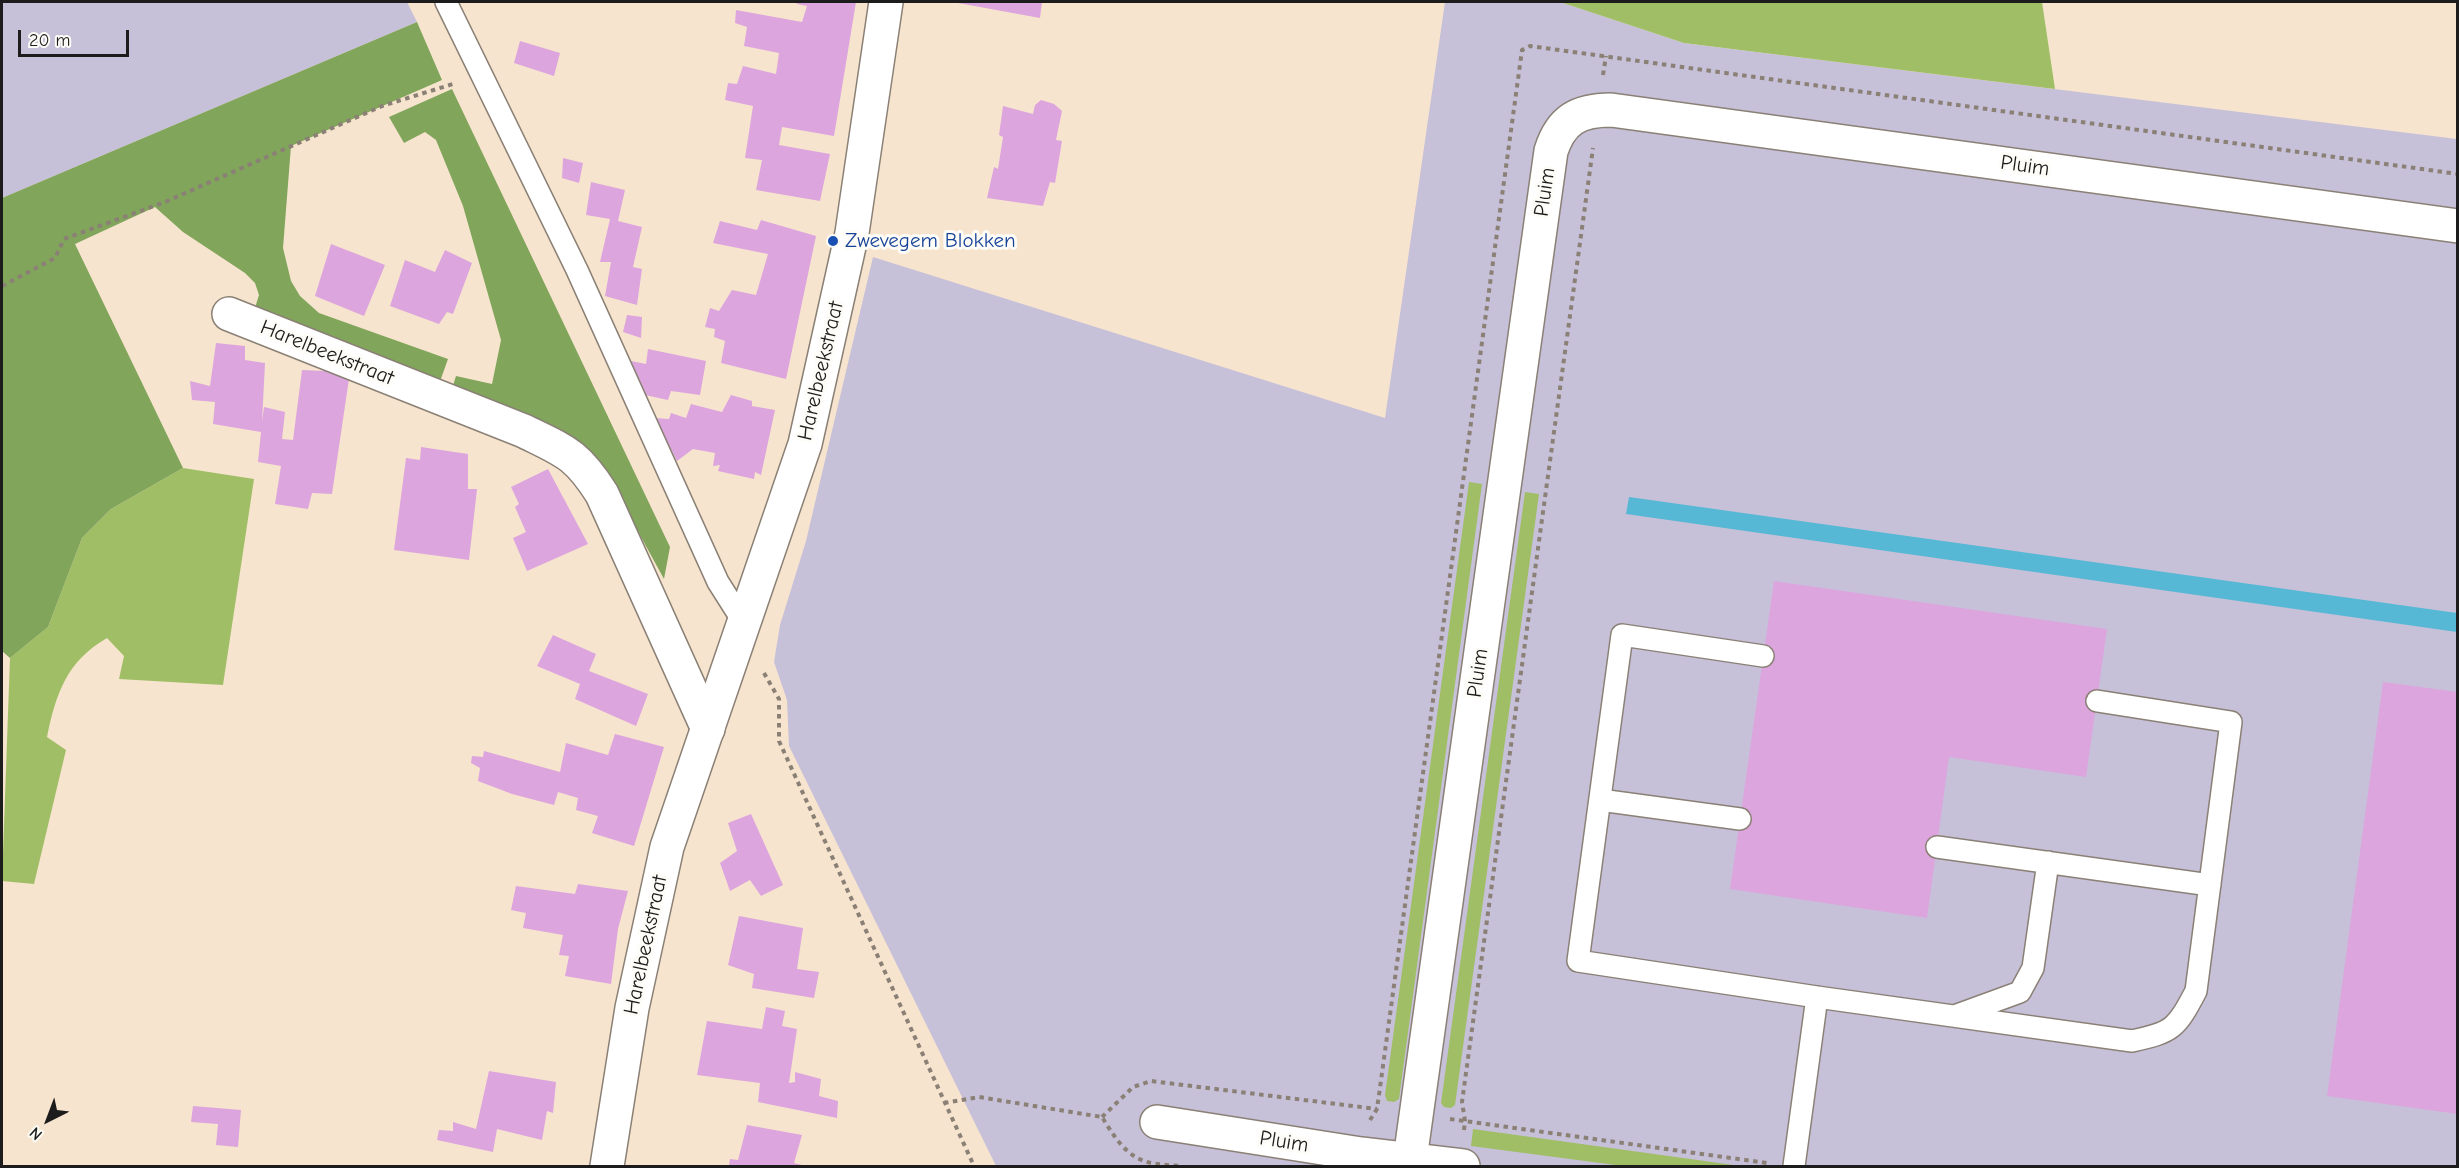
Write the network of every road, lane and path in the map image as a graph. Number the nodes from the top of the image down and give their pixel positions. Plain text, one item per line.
1 (446, 2) edge
2 (886, 2) edge
3 (455, 83) dead end
4 (1599, 110) junction
5 (2457, 174) edge
6 (2457, 226) edge
7 (2, 286) edge
8 (229, 314) dead end
9 (744, 623) junction
10 (734, 654) junction
11 (1763, 656) dead end
12 (2097, 701) dead end
13 (708, 729) junction
14 (1600, 800) junction
15 (1740, 819) dead end
16 (1937, 847) dead end
17 (2048, 862) junction
18 (2210, 885) junction
19 (1817, 997) junction
20 (1954, 1017) junction
21 (944, 1103) junction
22 (1102, 1117) dead end
23 (1465, 1121) dead end
24 (1157, 1122) dead end
25 (1410, 1159) junction
26 (607, 1167) edge
27 (974, 1167) edge
28 (1463, 1167) edge
29 (1794, 1167) edge

1 - 9 lane
2 - 9 street, Harelbeekstraat
3 - 7 path
4 - 5 path
4 - 6 street, Pluim
4 - 23 path
4 - 25 street, Pluim
8 - 13 street, Harelbeekstraat
9 - 10 street, Harelbeekstraat
10 - 13 street, Harelbeekstraat
10 - 21 path
11 - 14 lane
12 - 18 lane
13 - 26 street, Harelbeekstraat
14 - 15 lane
14 - 19 lane
16 - 17 lane
17 - 18 lane
17 - 20 lane
18 - 20 lane
19 - 20 lane
19 - 29 lane
21 - 22 path
21 - 27 path
24 - 25 street, Pluim
25 - 28 street, Pluim

